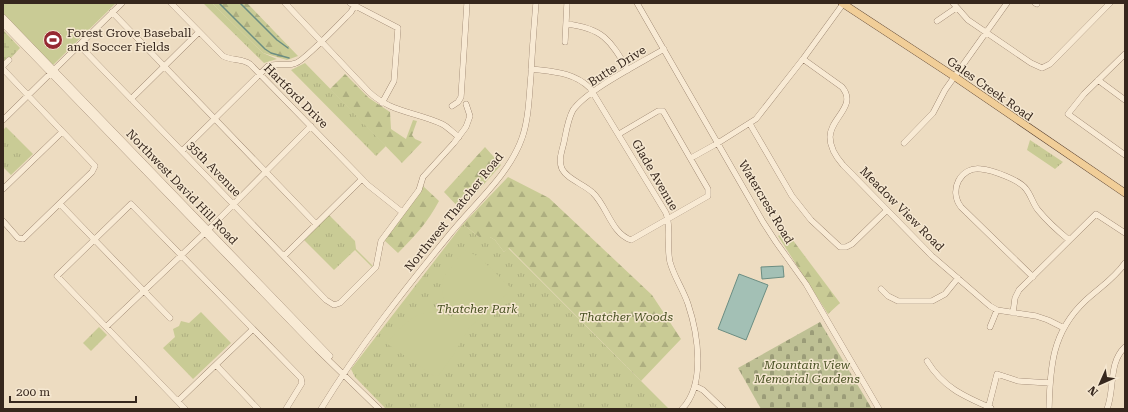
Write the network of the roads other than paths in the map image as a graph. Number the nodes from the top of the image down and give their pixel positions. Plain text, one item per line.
1 (122, 3) edge
2 (171, 3) edge
3 (285, 3) edge
4 (467, 3) edge
5 (536, 3) edge
6 (567, 3) edge
7 (638, 3) edge
8 (843, 3) edge
9 (1006, 3) edge
10 (1110, 3) edge
11 (353, 4) edge
12 (954, 6) edge
13 (112, 12) junction
14 (3, 17) edge
15 (937, 22) dead end
16 (3, 24) edge
17 (566, 24) junction
18 (199, 32) junction
19 (987, 33) junction
20 (320, 42) junction
21 (565, 42) dead end
22 (80, 45) junction
23 (664, 49) junction
24 (1125, 54) edge
25 (803, 59) junction
26 (8, 60) dead end
27 (3, 66) edge
28 (164, 66) junction
29 (3, 69) edge
30 (531, 69) junction
31 (628, 70) junction
32 (52, 72) junction
33 (259, 74) junction
34 (955, 77) junction
35 (1098, 80) junction
36 (594, 92) junction
37 (28, 96) junction
38 (132, 99) junction
39 (1125, 100) edge
40 (382, 103) junction
41 (466, 104) dead end
42 (452, 106) dead end
43 (214, 119) junction
44 (3, 120) edge
45 (750, 124) junction
46 (311, 126) junction
47 (62, 132) junction
48 (619, 134) junction
49 (459, 138) junction
50 (718, 143) junction
51 (904, 143) dead end
52 (182, 151) junction
53 (1125, 154) edge
54 (691, 158) junction
55 (266, 172) junction
56 (362, 179) junction
57 (3, 189) edge
58 (1125, 193) edge
59 (60, 204) junction
60 (233, 204) junction
61 (887, 210) junction
62 (402, 212) junction
63 (668, 220) junction
64 (3, 221) edge
65 (316, 224) junction
66 (206, 231) junction
67 (1125, 233) edge
68 (94, 239) junction
69 (1069, 240) junction
70 (182, 255) junction
71 (284, 256) junction
72 (1125, 263) edge
73 (1032, 277) junction
74 (958, 278) junction
75 (881, 288) dead end
76 (144, 291) junction
77 (997, 310) junction
78 (1013, 313) junction
79 (170, 318) dead end
80 (106, 327) junction
81 (990, 327) dead end
82 (1064, 328) junction
83 (253, 329) junction
84 (1125, 347) edge
85 (927, 361) dead end
86 (216, 365) junction
87 (343, 373) junction
88 (1050, 383) junction
89 (695, 386) junction
90 (178, 401) junction
91 (185, 409) edge
92 (258, 409) edge
93 (286, 409) edge
94 (321, 409) edge
95 (378, 409) edge
96 (682, 409) edge
97 (723, 409) edge
98 (879, 409) edge
99 (989, 409) edge
100 (1050, 409) edge
101 (1107, 409) edge

1 - 13 street
2 - 18 street, Hartford Drive
3 - 20 street
4 - 42 street
5 - 30 street, Northwest Thatcher Road
6 - 17 street
7 - 23 street, Watercrest Road
8 - 25 street
8 - 34 main road, Gales Creek Road
9 - 19 street
10 - 19 street
11 - 20 street
11 - 40 street
12 - 15 street
12 - 19 street
13 - 22 street
13 - 28 street
14 - 32 street, Northwest David Hill Road
16 - 32 street, Northwest David Hill Road
17 - 21 street
17 - 31 street
18 - 28 street
18 - 33 street, Hartford Drive
19 - 34 street
20 - 33 street
20 - 40 street
22 - 32 street
22 - 38 street, 35th Avenue
23 - 31 street, Butte Drive
23 - 50 street, Watercrest Road
24 - 35 street
25 - 45 street
25 - 61 street, Meadow View Road
26 - 27 street
28 - 38 street
28 - 43 street
29 - 37 street
30 - 36 street, Glade Avenue
30 - 87 street, Northwest Thatcher Road
31 - 36 street, Butte Drive
32 - 37 street
32 - 66 street, Northwest David Hill Road
33 - 43 street
33 - 46 street, Hartford Drive
34 - 51 street
34 - 58 main road, Gales Creek Road
35 - 39 street
35 - 53 street
36 - 48 street, Glade Avenue
36 - 63 street, Butte Drive
37 - 44 street
37 - 47 street
38 - 52 street, 35th Avenue
40 - 49 street
41 - 49 street
43 - 52 street
43 - 55 street
45 - 50 street
45 - 61 street
46 - 55 street
46 - 56 street, Hartford Drive
47 - 57 street
47 - 59 street
48 - 54 street
48 - 63 street, Glade Avenue
49 - 62 street
50 - 54 street
50 - 98 street, Watercrest Road
52 - 60 street, 35th Avenue
54 - 63 street
55 - 60 street
55 - 65 street
56 - 62 street, Hartford Drive
56 - 65 street
59 - 64 street
59 - 68 street
60 - 66 street
60 - 71 street, 35th Avenue
61 - 74 street, Meadow View Road
62 - 71 street, 35th Avenue
63 - 89 street, Glade Avenue
65 - 71 street
66 - 70 street
66 - 87 street, Northwest David Hill Road
67 - 69 street
68 - 70 street
68 - 76 street
68 - 80 street
69 - 73 street
69 - 73 street
70 - 76 street
70 - 83 street
72 - 82 street
73 - 78 street
74 - 75 street
74 - 77 street, Meadow View Road
76 - 79 street
76 - 80 street
77 - 78 street, Meadow View Road
77 - 81 street
78 - 82 street, Meadow View Road
80 - 90 street
82 - 88 street
83 - 86 street
83 - 93 street
84 - 101 street
85 - 99 street
86 - 90 street
86 - 92 street
87 - 94 street, Northwest Thatcher Road
87 - 95 street, Northwest David Hill Road
88 - 99 street
88 - 100 street
89 - 96 street, Glade Avenue
89 - 97 street
90 - 91 street

